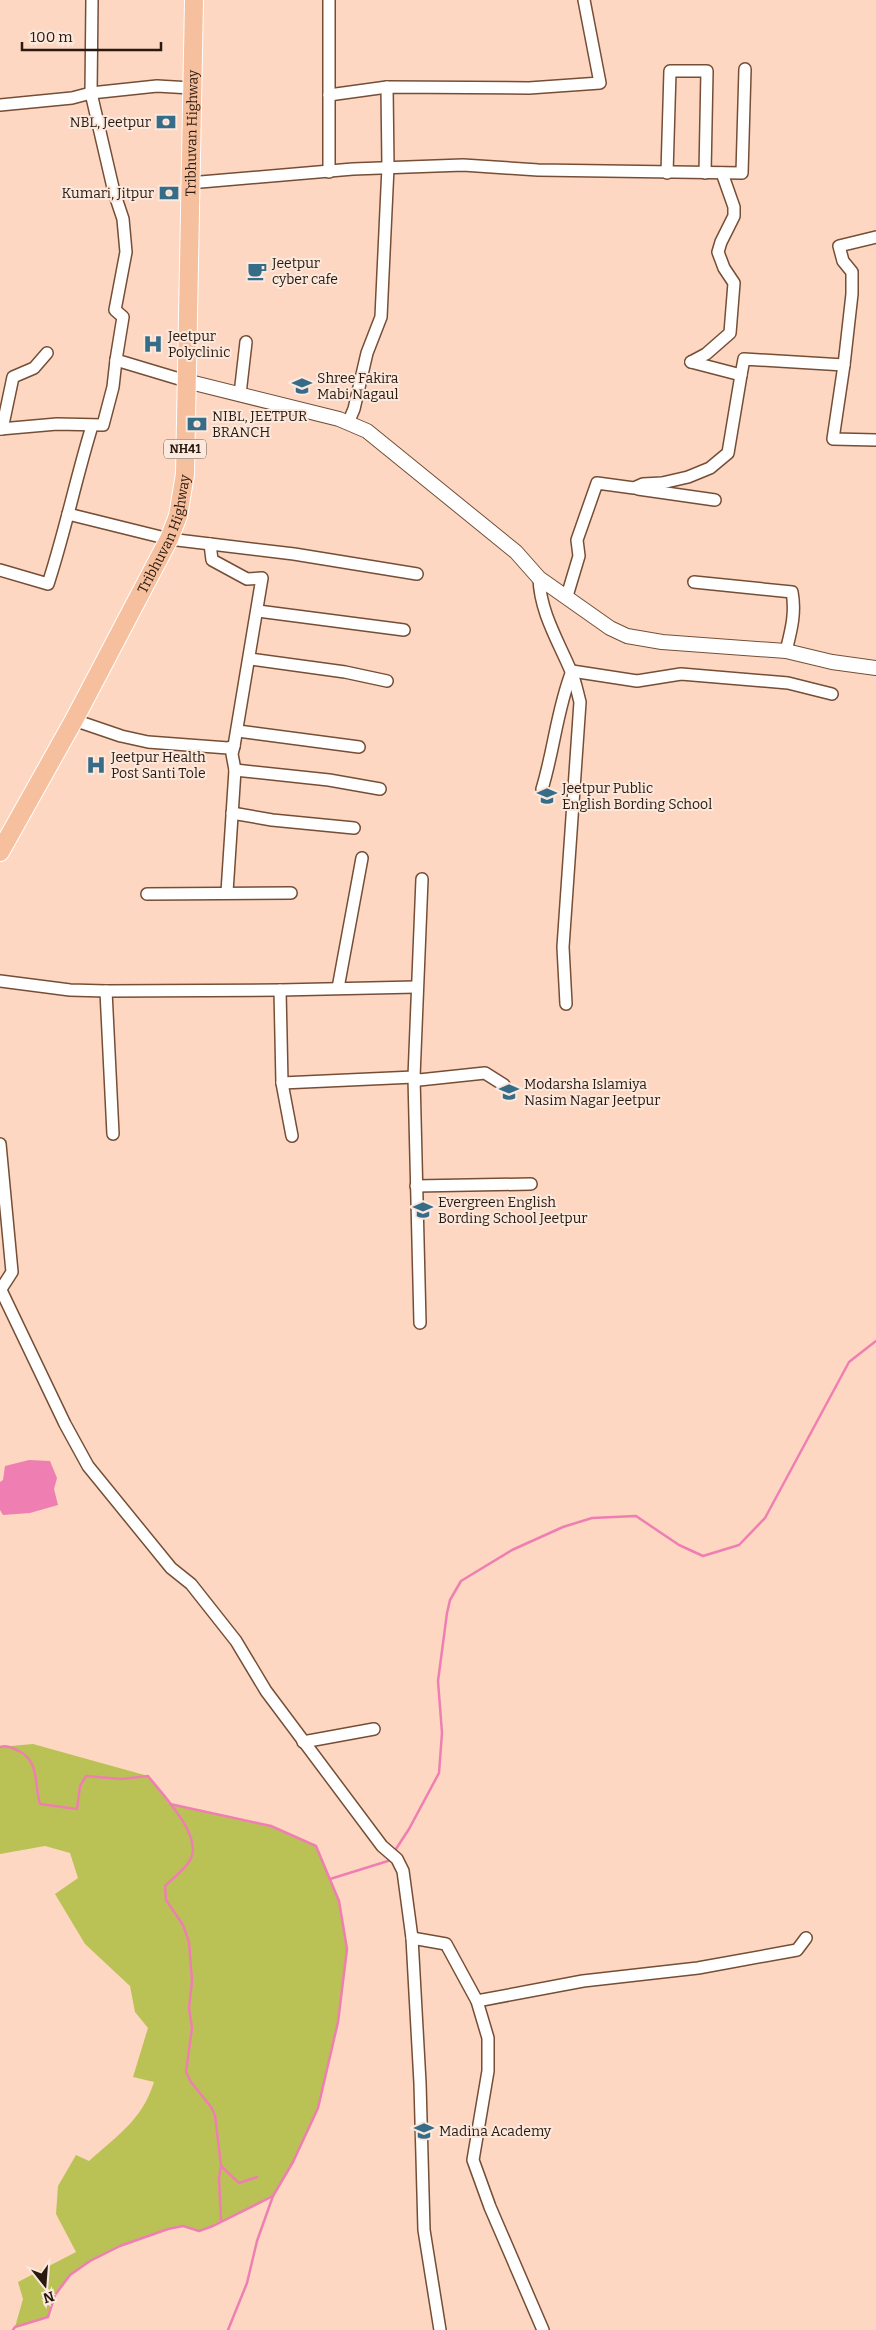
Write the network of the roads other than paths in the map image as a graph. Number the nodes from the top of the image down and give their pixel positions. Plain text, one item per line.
1 (92, 0) edge
2 (194, 0) edge
3 (329, 0) edge
4 (584, 0) edge
5 (745, 69) dead end
6 (387, 87) junction
7 (191, 88) junction
8 (91, 93) junction
9 (329, 94) junction
10 (0, 105) edge
11 (388, 167) junction
12 (328, 172) junction
13 (667, 172) junction
14 (705, 173) junction
15 (722, 173) junction
16 (189, 182) junction
17 (876, 237) edge
18 (246, 342) dead end
19 (47, 353) dead end
20 (116, 360) junction
21 (844, 365) junction
22 (741, 376) junction
23 (186, 381) junction
24 (240, 394) junction
25 (348, 423) junction
26 (92, 426) junction
27 (1, 429) edge
28 (876, 440) edge
29 (634, 488) junction
30 (715, 500) dead end
31 (68, 514) junction
32 (169, 539) junction
33 (210, 544) junction
34 (0, 570) edge
35 (417, 574) dead end
36 (539, 578) junction
37 (694, 582) dead end
38 (567, 596) junction
39 (258, 611) junction
40 (404, 630) dead end
41 (786, 651) junction
42 (250, 660) junction
43 (876, 668) edge
44 (572, 671) junction
45 (387, 681) dead end
46 (832, 694) dead end
47 (74, 720) junction
48 (238, 731) junction
49 (234, 746) junction
50 (359, 747) dead end
51 (235, 770) junction
52 (380, 788) dead end
53 (542, 789) dead end
54 (232, 813) junction
55 (354, 828) dead end
56 (0, 852) edge
57 (362, 858) dead end
58 (422, 879) dead end
59 (227, 892) junction
60 (291, 893) dead end
61 (147, 894) dead end
62 (0, 980) edge
63 (416, 987) junction
64 (338, 988) junction
65 (280, 990) junction
66 (106, 991) junction
67 (566, 1004) dead end
68 (414, 1077) junction
69 (282, 1083) junction
70 (504, 1085) dead end
71 (113, 1134) dead end
72 (292, 1136) dead end
73 (0, 1144) edge
74 (532, 1184) dead end
75 (416, 1186) junction
76 (0, 1288) edge
77 (420, 1323) dead end
78 (374, 1729) dead end
79 (303, 1742) junction
80 (412, 1938) junction
81 (806, 1938) dead end
82 (477, 2001) junction
83 (440, 2330) edge
84 (543, 2330) edge

1 - 8 street
2 - 7 highway, Tribhuvan Highway / NH41
3 - 9 street
4 - 6 street
5 - 15 street
6 - 9 street
6 - 11 street
7 - 8 street
7 - 16 highway, Tribhuvan Highway / NH41
8 - 10 street
8 - 20 street
9 - 12 street
11 - 12 street
11 - 13 street
11 - 25 street
12 - 16 street
13 - 14 street
13 - 14 street
14 - 15 street
15 - 22 street
16 - 23 highway, Tribhuvan Highway / NH41
17 - 21 street
18 - 24 street
19 - 27 street
20 - 23 street
20 - 26 street
21 - 22 street
21 - 28 street
22 - 29 street
23 - 24 street
23 - 32 highway, Tribhuvan Highway / NH41
24 - 25 street
25 - 36 street
26 - 27 street
26 - 31 street
29 - 30 street
29 - 38 street
31 - 32 street
31 - 34 street
32 - 33 street
32 - 47 highway, Tribhuvan Highway / NH41
33 - 35 street
33 - 39 street
36 - 38 street
36 - 44 street
37 - 41 street
38 - 41 street
39 - 40 street
39 - 42 street
41 - 43 street
42 - 45 street
42 - 48 street
44 - 46 street
44 - 53 street
44 - 67 street
47 - 49 street
47 - 56 highway, Tribhuvan Highway / NH41
48 - 49 street
48 - 50 street
49 - 51 street
51 - 52 street
51 - 54 street
54 - 55 street
54 - 59 street
57 - 64 street
58 - 63 street
59 - 60 street
59 - 61 street
62 - 66 street
63 - 64 street
63 - 68 street
64 - 65 street
65 - 66 street
65 - 69 street
66 - 71 street
68 - 69 street
68 - 70 street
68 - 75 street
69 - 72 street
73 - 76 street
74 - 75 street
75 - 77 street
76 - 79 street
78 - 79 street
79 - 80 street
80 - 82 street
80 - 83 street
81 - 82 street
82 - 84 street

